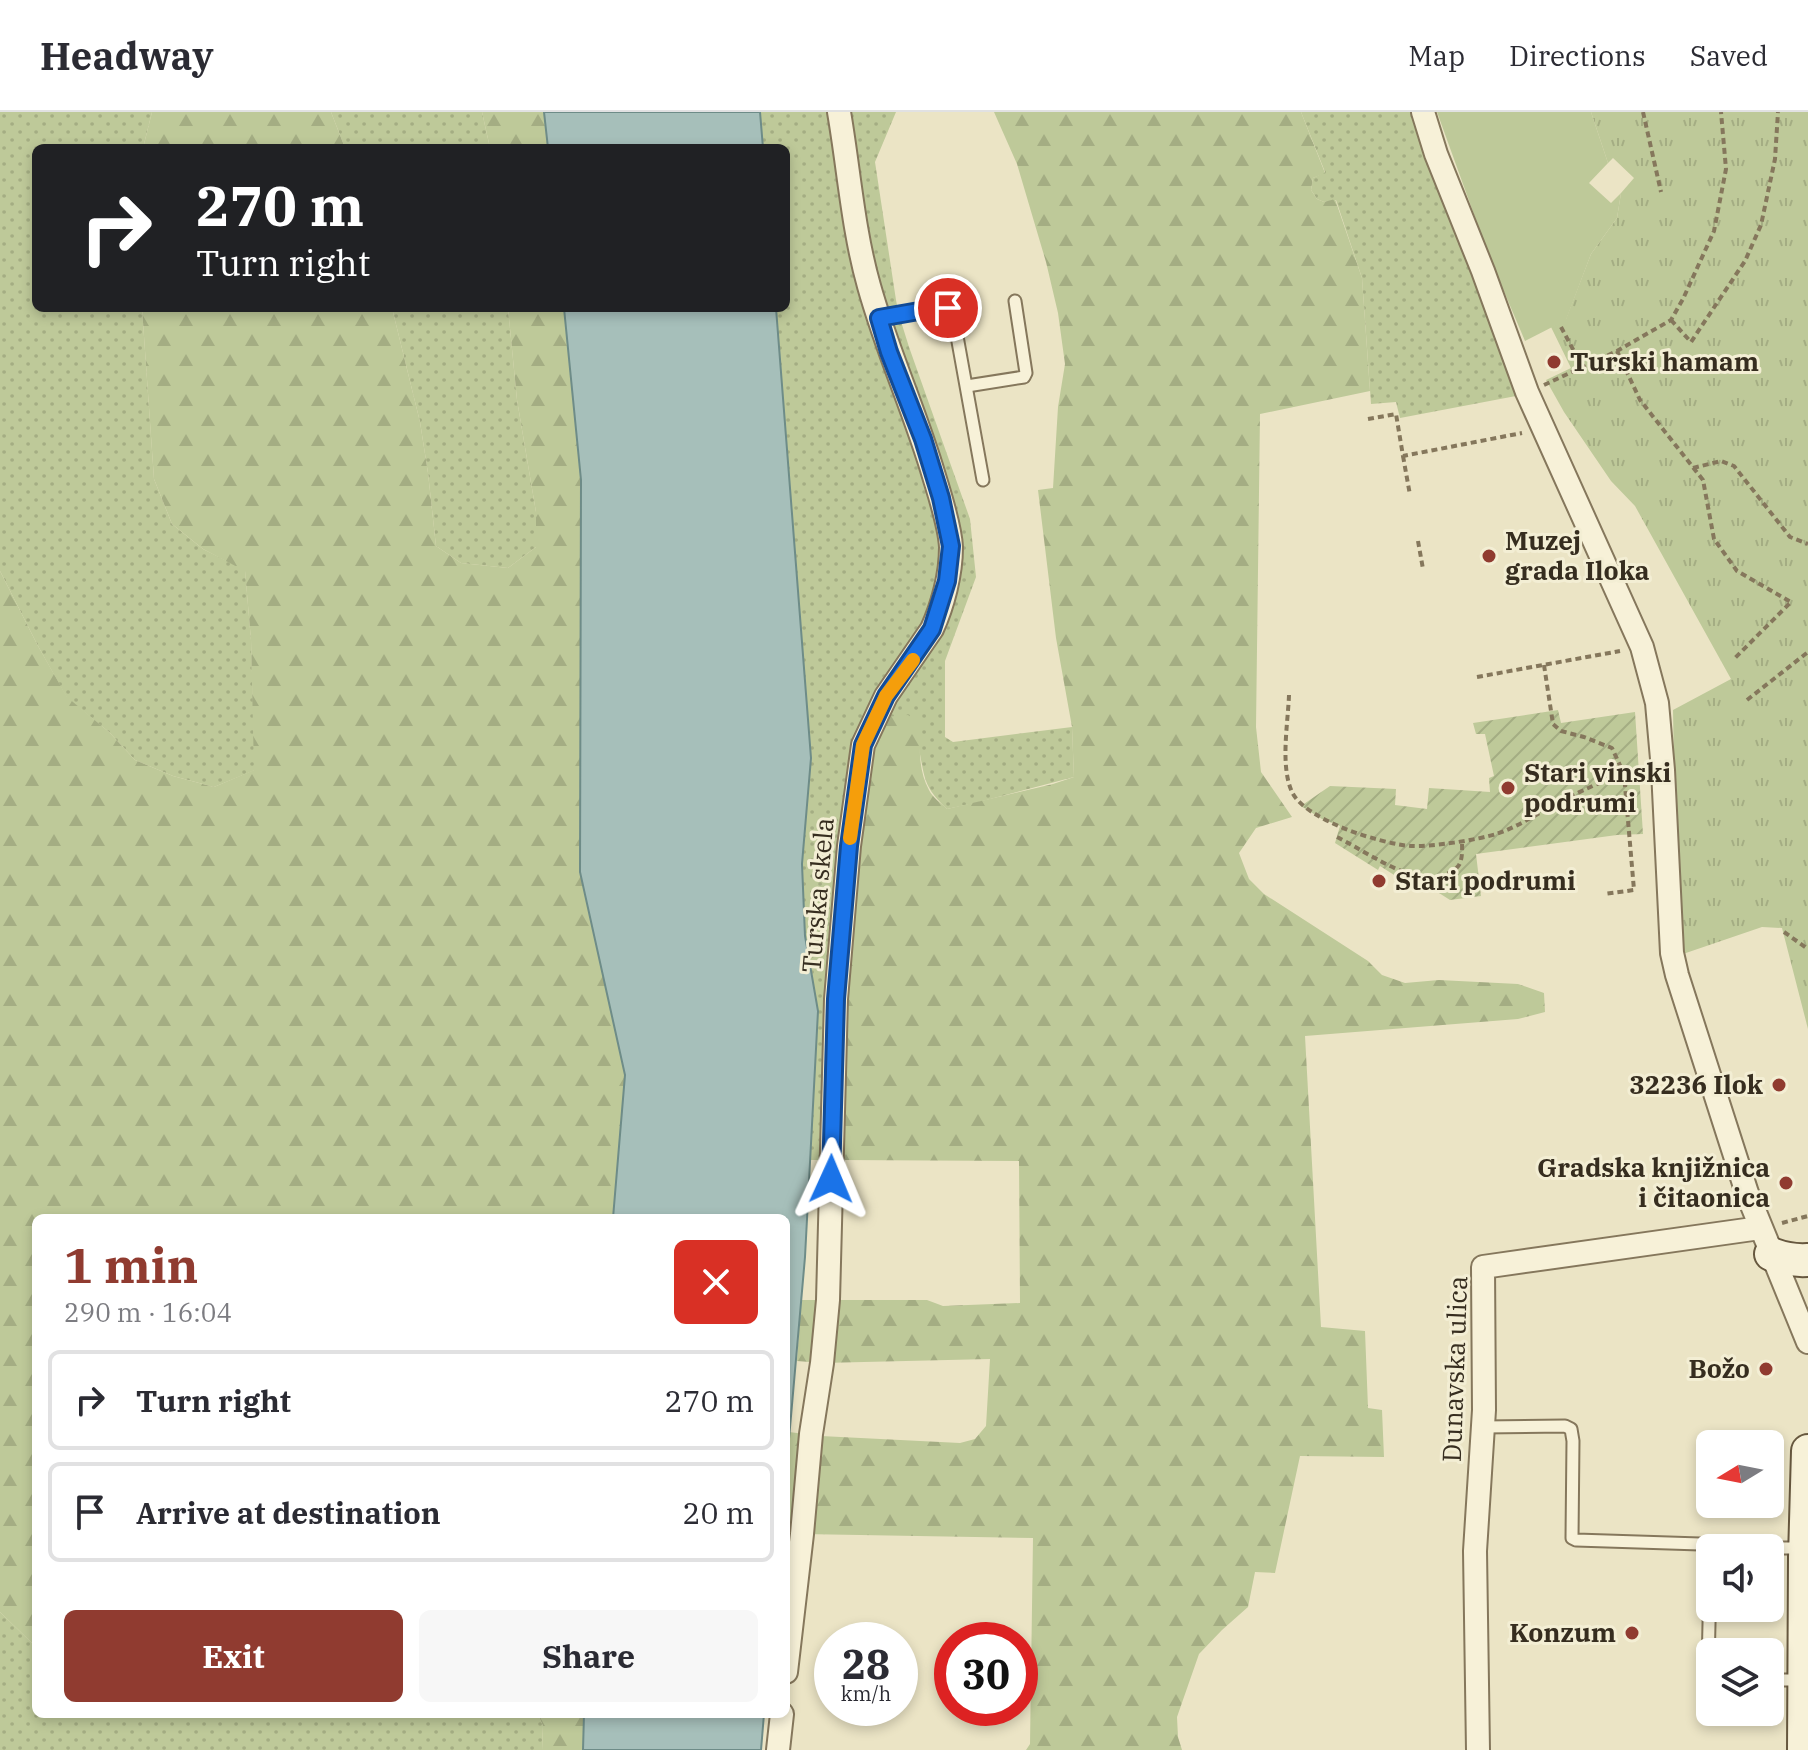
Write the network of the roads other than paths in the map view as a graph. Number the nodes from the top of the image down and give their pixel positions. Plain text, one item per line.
1 (839, 112) edge
2 (1423, 112) edge
3 (1015, 301) dead end
4 (879, 318) junction
5 (967, 386) junction
6 (983, 480) dead end
7 (1766, 1241) junction
8 (1808, 1260) edge
9 (1808, 1342) edge
10 (1483, 1427) junction
11 (1808, 1451) edge
12 (1696, 1544) edge
13 (1784, 1550) edge
14 (1806, 1554) edge
15 (790, 1638) edge
16 (1784, 1680) edge
17 (1804, 1680) junction
18 (782, 1718) edge
19 (778, 1750) edge
20 (1478, 1750) edge
21 (1804, 1750) edge

1 - 4 street, Turska skela
2 - 7 street
3 - 5 lane
4 - 5 lane
4 - 15 street, Turska skela
5 - 6 lane
7 - 8 main road
7 - 9 street
7 - 10 street, Dunavska ulica
10 - 12 lane
10 - 20 street, Dunavska ulica
11 - 14 main road
13 - 14 lane
14 - 17 main road
16 - 17 lane
17 - 21 main road
18 - 19 street

